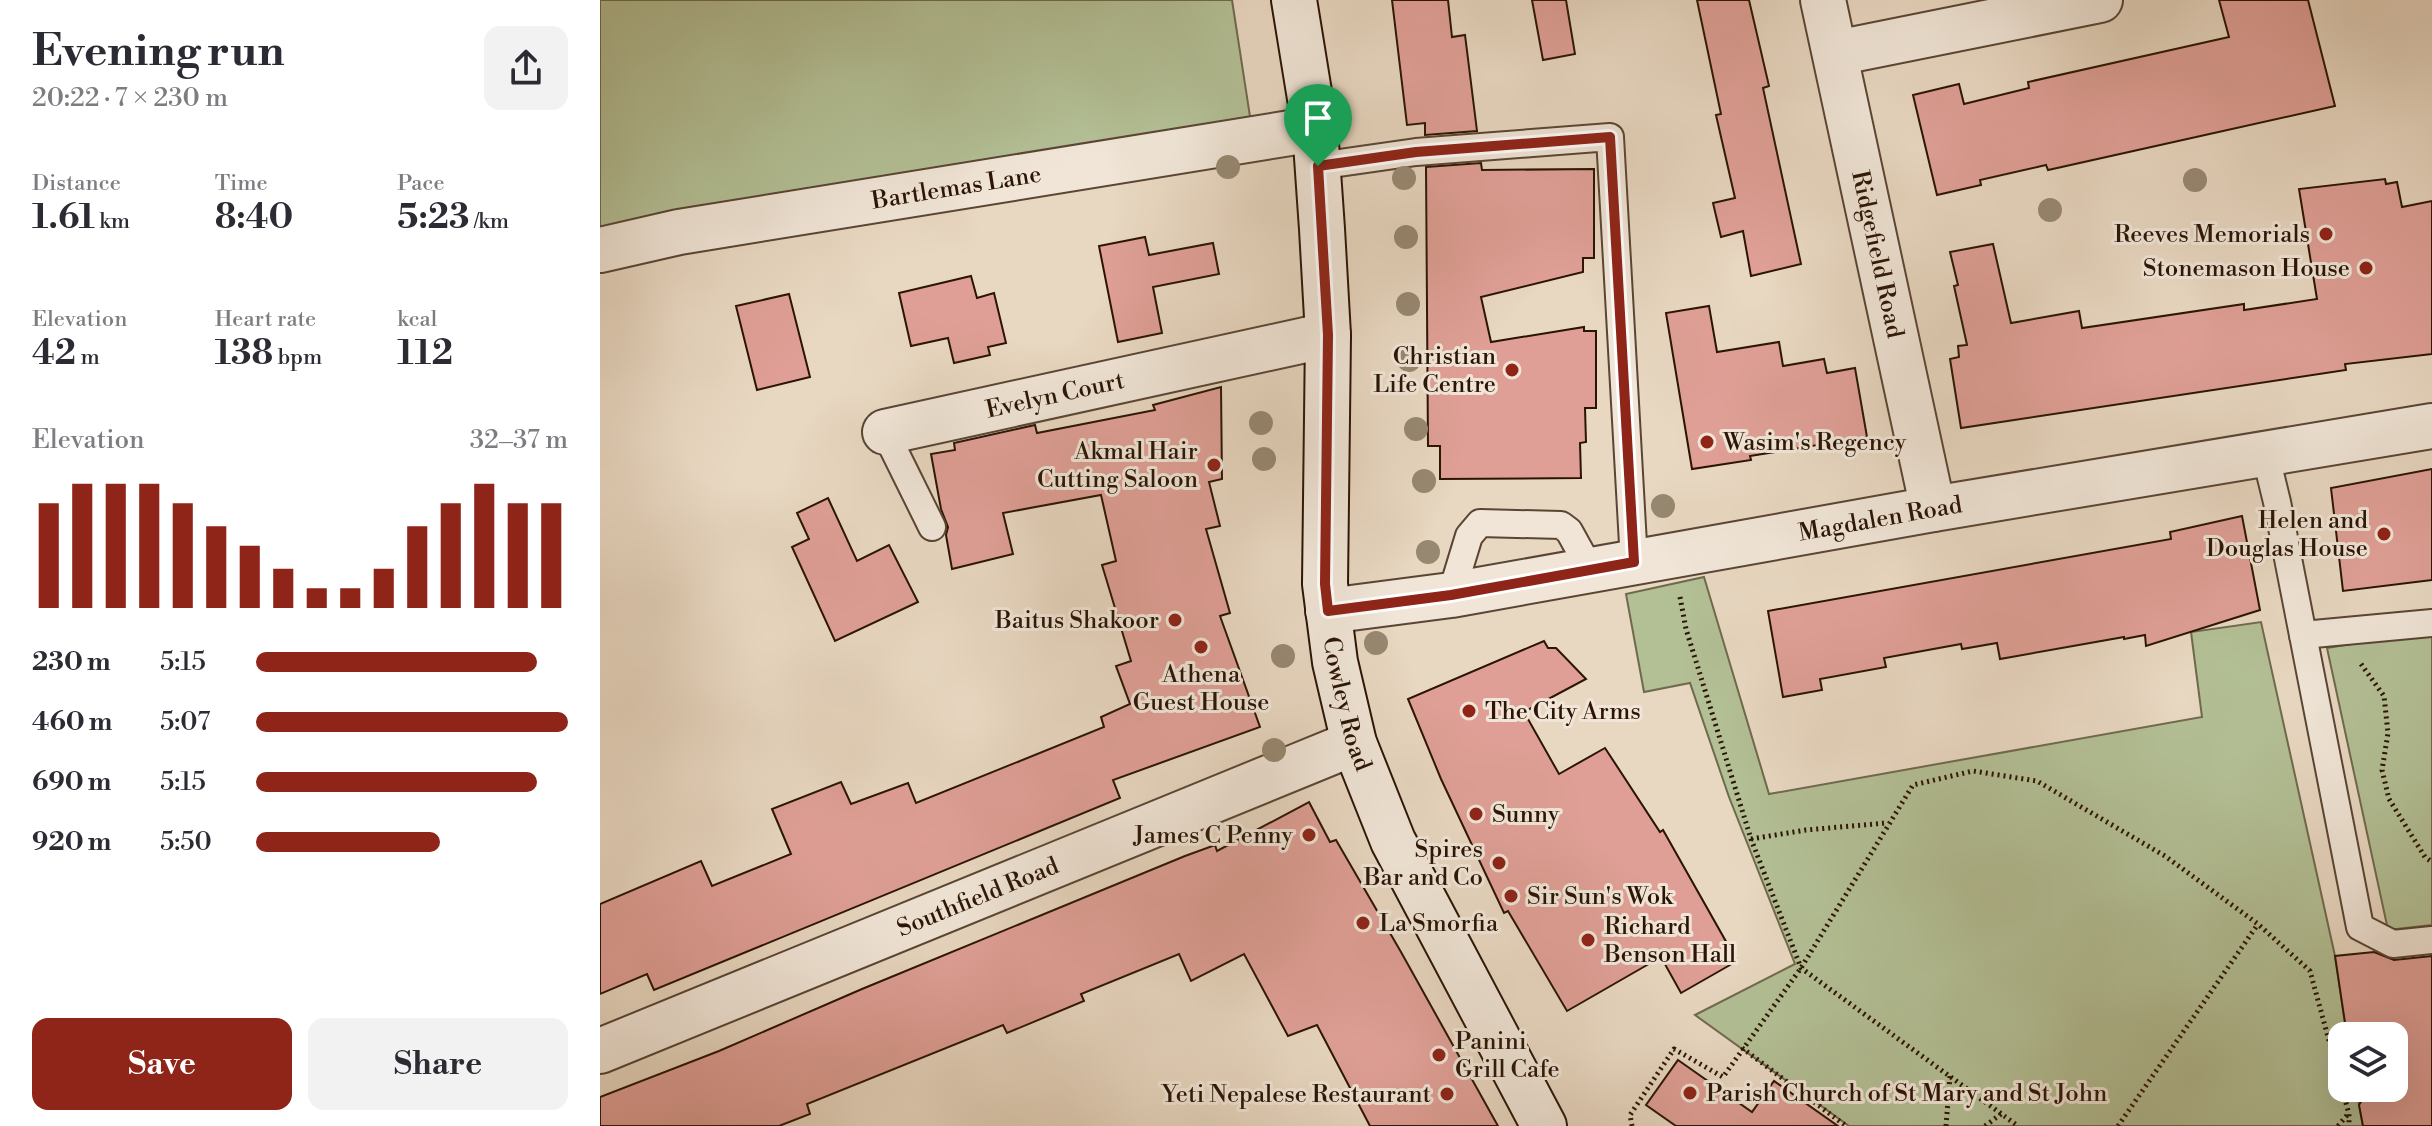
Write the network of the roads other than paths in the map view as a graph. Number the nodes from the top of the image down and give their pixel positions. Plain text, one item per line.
1 (1294, 0) edge
2 (1823, 0) edge
3 (2100, 0) edge
4 (1836, 53) junction
5 (1316, 148) junction
6 (600, 250) edge
7 (1328, 335) junction
8 (2432, 426) edge
9 (885, 432) joint
10 (2265, 453) junction
11 (1933, 509) junction
12 (932, 527) dead end
13 (1653, 558) junction
14 (1590, 569) junction
15 (1451, 595) junction
16 (1328, 611) junction
17 (2432, 623) edge
18 (2303, 635) junction
19 (1354, 743) junction
20 (2432, 940) edge
21 (600, 1051) edge
22 (1544, 1126) edge

1 - 5 street, Cowley Road
2 - 4 street, Ridgefield Road
3 - 4 street
4 - 11 street, Ridgefield Road
5 - 6 street, Bartlemas Lane
5 - 7 street, Cowley Road
5 - 13 lane
7 - 9 street, Evelyn Court
7 - 16 street, Cowley Road
8 - 10 street, Magdalen Road
9 - 12 lane, Evelyn Court
10 - 11 street, Magdalen Road
10 - 18 lane
11 - 13 street, Magdalen Road
13 - 14 street, Magdalen Road
14 - 15 street, Magdalen Road
14 - 15 lane
15 - 16 street, Magdalen Road
16 - 19 street, Cowley Road
17 - 18 lane
18 - 20 lane
19 - 21 street, Southfield Road
19 - 22 street, Cowley Road

